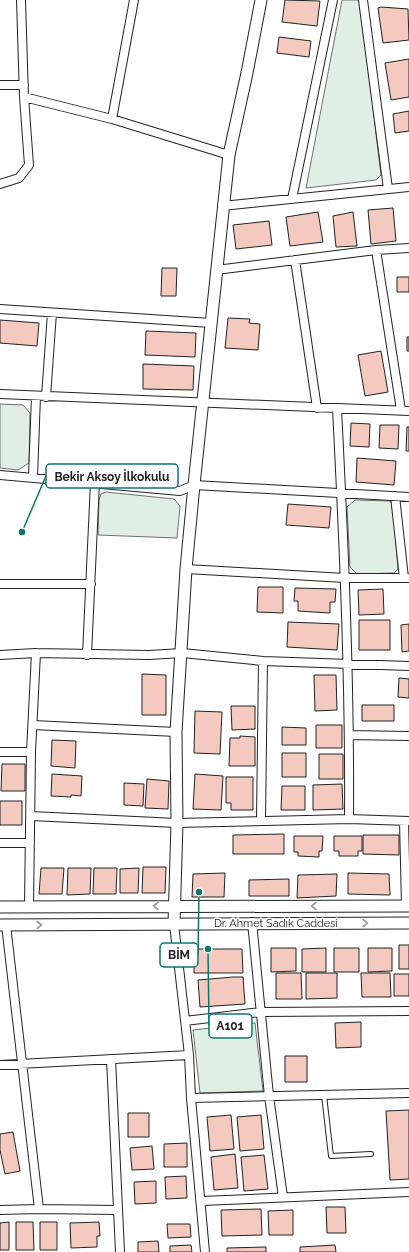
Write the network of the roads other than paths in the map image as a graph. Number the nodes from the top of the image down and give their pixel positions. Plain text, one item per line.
1 (21, 0) edge
2 (134, 0) edge
3 (261, 0) edge
4 (333, 0) edge
5 (363, 0) edge
6 (0, 85) edge
7 (24, 85) junction
8 (24, 97) junction
9 (112, 119) junction
10 (229, 155) junction
11 (0, 184) edge
12 (409, 187) edge
13 (388, 189) junction
14 (292, 199) junction
15 (222, 206) junction
16 (409, 248) edge
17 (376, 250) junction
18 (295, 260) junction
19 (216, 270) junction
20 (0, 309) edge
21 (52, 313) junction
22 (210, 322) junction
23 (0, 394) edge
24 (36, 396) junction
25 (46, 397) junction
26 (202, 401) junction
27 (317, 408) junction
28 (337, 409) junction
29 (405, 410) edge
30 (0, 475) edge
31 (33, 477) junction
32 (95, 482) junction
33 (194, 486) junction
34 (341, 493) junction
35 (395, 496) junction
36 (409, 497) edge
37 (186, 569) junction
38 (345, 578) junction
39 (407, 578) edge
40 (0, 584) edge
41 (91, 584) junction
42 (36, 653) junction
43 (182, 653) junction
44 (87, 655) junction
45 (0, 656) edge
46 (264, 661) junction
47 (346, 663) junction
48 (409, 666) edge
49 (32, 725) junction
50 (176, 732) junction
51 (350, 735) junction
52 (409, 736) edge
53 (0, 752) edge
54 (31, 752) junction
55 (31, 816) junction
56 (349, 819) junction
57 (261, 820) junction
58 (406, 821) edge
59 (177, 823) junction
60 (0, 843) edge
61 (30, 843) junction
62 (174, 905) junction
63 (29, 906) junction
64 (407, 906) edge
65 (0, 907) edge
66 (252, 922) junction
67 (409, 923) edge
68 (174, 924) junction
69 (3, 925) edge
70 (409, 1011) edge
71 (260, 1012) junction
72 (185, 1021) junction
73 (189, 1055) junction
74 (111, 1059) junction
75 (22, 1063) junction
76 (0, 1064) edge
77 (409, 1093) edge
78 (324, 1095) junction
79 (269, 1096) junction
80 (191, 1098) junction
81 (371, 1154) dead end
82 (409, 1192) edge
83 (283, 1198) junction
84 (202, 1201) junction
85 (39, 1209) junction
86 (0, 1210) edge
87 (118, 1210) junction
88 (120, 1252) edge
89 (205, 1252) edge

1 - 7 street
2 - 9 street
3 - 10 street
4 - 14 street
5 - 13 street
6 - 7 street
7 - 8 street
8 - 9 street
8 - 11 street
9 - 10 street
10 - 15 street
12 - 13 street
13 - 14 street
14 - 15 street
15 - 19 street
16 - 17 street
17 - 18 street
17 - 29 street
18 - 19 street
18 - 27 street
19 - 22 street
20 - 21 street
21 - 22 street
21 - 25 street
22 - 26 street
23 - 24 street
24 - 25 street
24 - 31 street
25 - 26 street
26 - 27 street
26 - 33 street
27 - 28 street
28 - 29 street
28 - 34 street
30 - 31 street
31 - 32 street
32 - 33 street
32 - 41 street
33 - 34 street
33 - 37 street
34 - 35 street
34 - 38 street
35 - 36 street
35 - 39 street
37 - 38 street
37 - 43 street
38 - 39 street
38 - 47 street
40 - 41 street
41 - 44 street
42 - 44 street
42 - 45 street
42 - 49 street
43 - 44 street
43 - 46 street
43 - 50 street
46 - 47 street
46 - 57 street
47 - 48 street
47 - 51 street
49 - 50 street
49 - 54 street
50 - 59 street
51 - 52 street
51 - 56 street
53 - 54 street
54 - 55 street
55 - 59 street
55 - 61 street
56 - 57 street
56 - 58 street
57 - 59 street
58 - 64 street
59 - 62 street
60 - 61 street
61 - 63 street
62 -> 63 street, Dr. Ahmet Sadık Caddesi
64 -> 62 street, Dr. Ahmet Sadık Caddesi
62 - 68 street
63 - 65 street, Dr. Ahmet Sadık Caddesi
66 -> 67 street, Dr. Ahmet Sadık Caddesi
66 - 68 street, Dr. Ahmet Sadık Caddesi
66 - 71 street
69 -> 68 street, Dr. Ahmet Sadık Caddesi
68 - 72 street
69 - 75 street
70 - 71 street
71 - 72 street
71 - 79 street
72 - 73 street
73 - 74 street
73 - 80 street
74 - 75 street
74 - 87 street
75 - 76 street
75 - 85 street
77 - 78 street
78 - 79 street
78 - 81 lane
79 - 80 street
79 - 83 street
80 - 84 street
82 - 83 street
83 - 84 street
84 - 89 street
85 - 86 street
85 - 87 street
87 - 88 street

